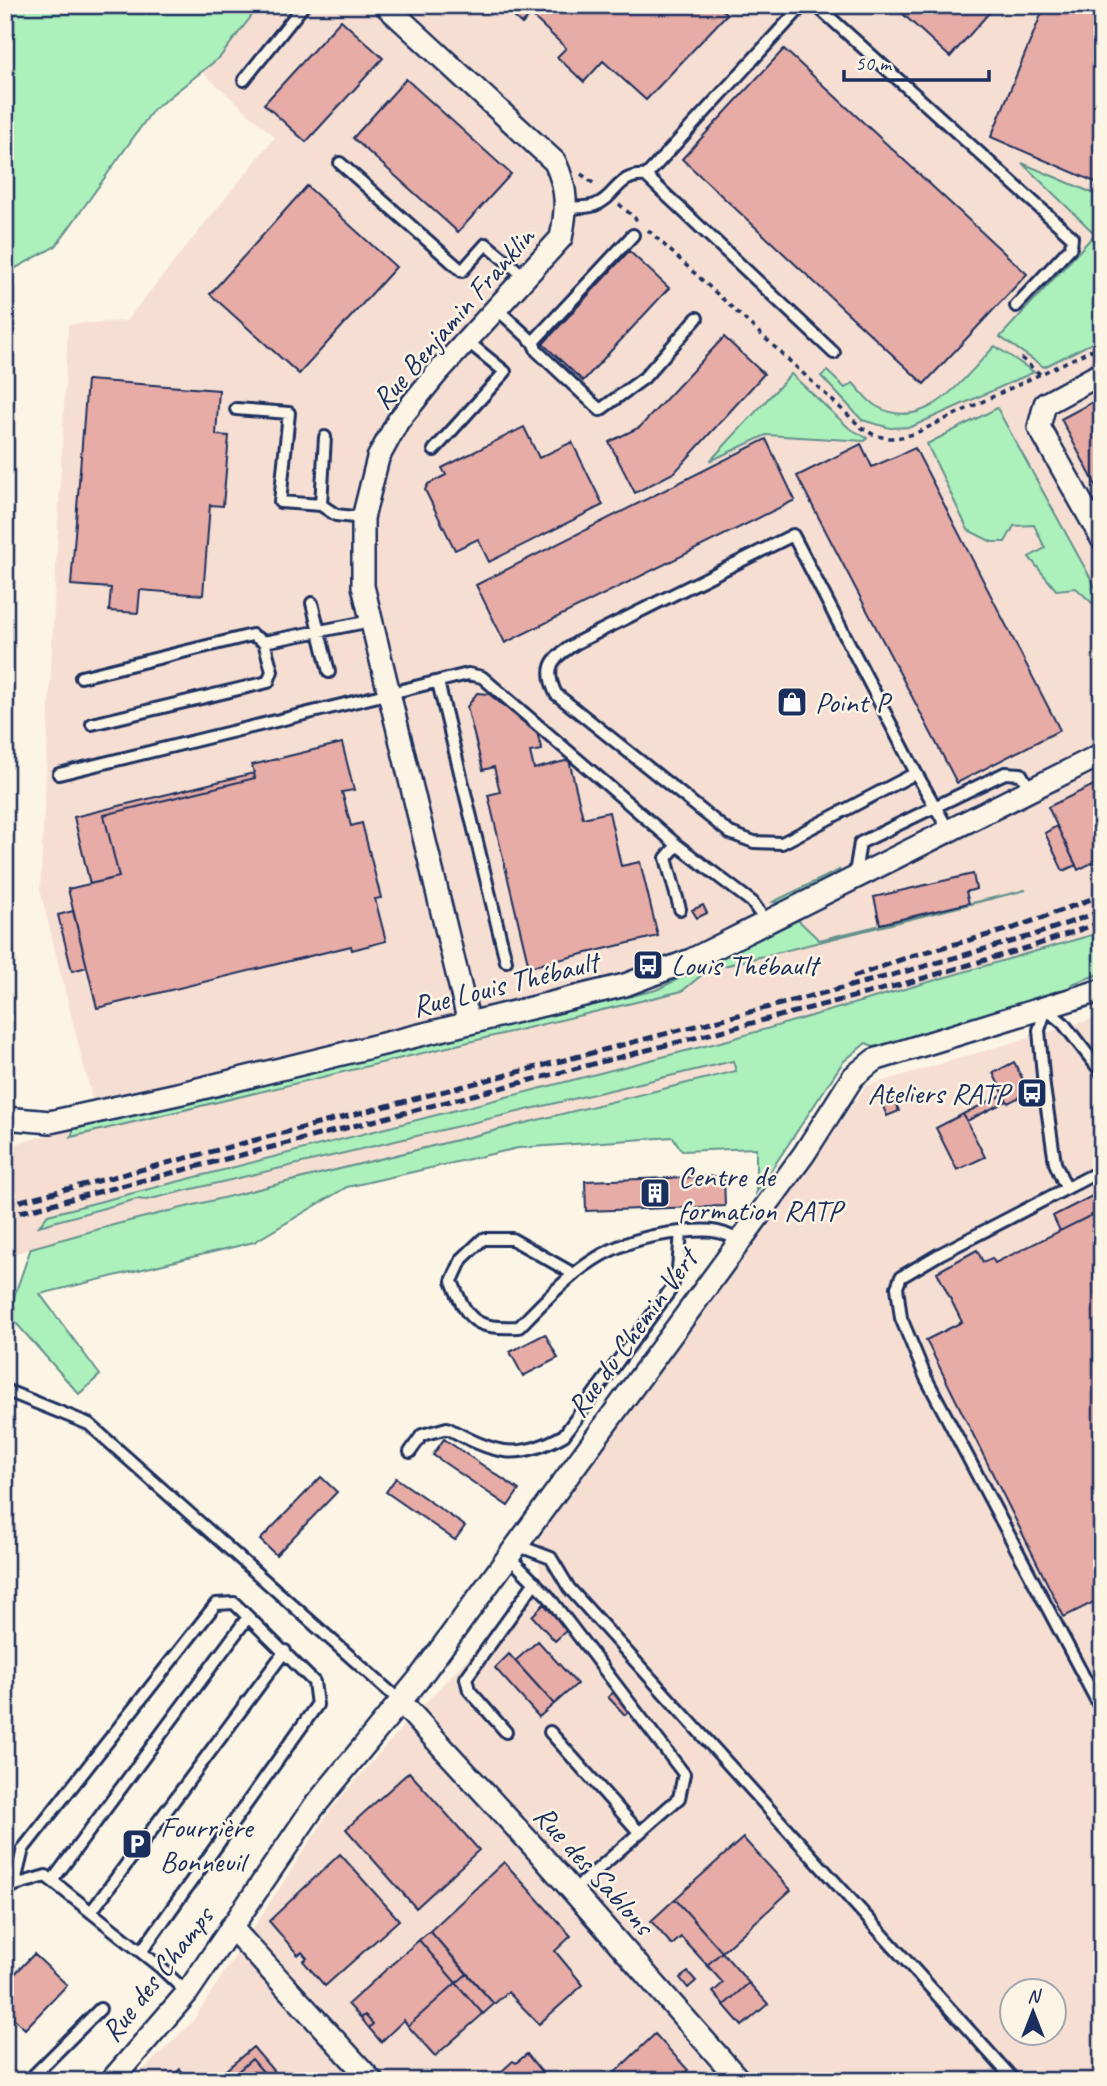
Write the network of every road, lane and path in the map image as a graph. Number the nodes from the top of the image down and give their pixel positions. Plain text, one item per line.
1 (304, 5) edge
2 (385, 5) edge
3 (803, 5) edge
4 (816, 5) edge
5 (244, 80) dead end
6 (340, 163) dead end
7 (646, 176) junction
8 (567, 208) junction
9 (633, 235) dead end
10 (525, 277) junction
11 (1016, 306) dead end
12 (496, 308) junction
13 (697, 318) dead end
14 (467, 341) junction
15 (533, 342) junction
16 (834, 353) dead end
17 (1021, 358) dead end
18 (1102, 373) edge
19 (1041, 374) dead end
20 (236, 409) dead end
21 (326, 437) dead end
22 (434, 450) dead end
23 (321, 505) junction
24 (363, 518) junction
25 (1102, 539) edge
26 (312, 603) dead end
27 (371, 621) junction
28 (319, 629) junction
29 (264, 642) junction
30 (329, 672) dead end
31 (81, 677) dead end
32 (438, 682) junction
33 (389, 694) junction
34 (92, 724) dead end
35 (1102, 754) edge
36 (59, 774) dead end
37 (916, 774) junction
38 (1030, 790) junction
39 (935, 807) junction
40 (949, 831) junction
41 (677, 845) junction
42 (853, 879) junction
43 (680, 909) dead end
44 (766, 923) junction
45 (506, 961) dead end
46 (1102, 990) edge
47 (1046, 1009) junction
48 (469, 1023) junction
49 (1102, 1073) edge
50 (5, 1118) edge
51 (1102, 1170) edge
52 (1066, 1188) junction
53 (681, 1232) junction
54 (737, 1240) junction
55 (572, 1273) junction
56 (5, 1390) edge
57 (410, 1452) dead end
58 (511, 1550) junction
59 (535, 1582) junction
60 (248, 1617) junction
61 (285, 1651) junction
62 (400, 1701) junction
63 (1102, 1712) edge
64 (506, 1732) dead end
65 (550, 1732) dead end
66 (639, 1832) junction
67 (52, 1881) junction
68 (10, 1887) edge
69 (573, 1891) junction
70 (92, 1912) junction
71 (231, 1927) junction
72 (141, 1952) junction
73 (187, 1993) junction
74 (100, 2009) dead end
75 (28, 2081) edge
76 (111, 2081) edge
77 (372, 2081) edge
78 (740, 2081) edge
79 (1015, 2081) edge

1 - 5 lane
2 - 8 street, Rue Benjamin Franklin
3 - 7 lane
4 - 11 lane
6 - 10 lane
7 - 8 lane
7 - 16 lane
8 - 10 street, Rue Benjamin Franklin
9 - 15 lane
10 - 12 street, Rue Benjamin Franklin
12 - 14 street, Rue Benjamin Franklin
12 - 15 lane
13 - 15 lane
14 - 22 lane
14 - 24 street, Rue Benjamin Franklin
17 - 19 path
18 - 25 street
20 - 23 lane
21 - 23 lane
23 - 24 lane
24 - 27 street, Rue Benjamin Franklin
26 - 28 lane
27 - 28 lane
27 - 33 street, Rue Benjamin Franklin
28 - 29 lane
28 - 30 lane
29 - 31 lane
29 - 34 lane
32 - 33 lane
32 - 41 lane
32 - 45 lane
33 - 36 lane
33 - 48 street, Rue Benjamin Franklin
35 - 38 street, Rue Louis Thébault
37 - 37 lane
37 - 39 lane
38 - 39 lane
38 - 40 street, Rue Louis Thébault
39 - 40 lane
39 - 42 lane
40 - 42 street, Rue Louis Thébault
41 - 43 lane
41 - 44 lane
42 - 44 street, Rue Louis Thébault
44 - 48 street, Rue Louis Thébault
46 - 47 street, Rue du Chemin Vert
47 - 49 lane
47 - 52 lane
47 - 54 street, Rue du Chemin Vert
48 - 50 street, Rue Louis Thébault
51 - 52 lane
52 - 63 lane
53 - 54 lane
53 - 55 lane
53 - 57 lane
54 - 58 street, Rue du Chemin Vert
55 - 55 lane
56 - 62 lane
58 - 59 lane
58 - 62 street, Rue du Chemin Vert
58 - 79 lane
59 - 64 lane
59 - 66 lane
60 - 61 lane
60 - 67 lane
60 - 68 lane
61 - 70 lane
61 - 72 lane
62 - 69 street, Rue des Sablons
62 - 71 street, Rue des Champs
65 - 66 lane
66 - 69 lane
67 - 68 lane
67 - 70 lane
69 - 78 street, Rue des Sablons
70 - 72 lane
71 - 73 street, Rue des Champs
71 - 77 street
72 - 73 lane
73 - 76 street, Rue des Champs
74 - 75 lane

